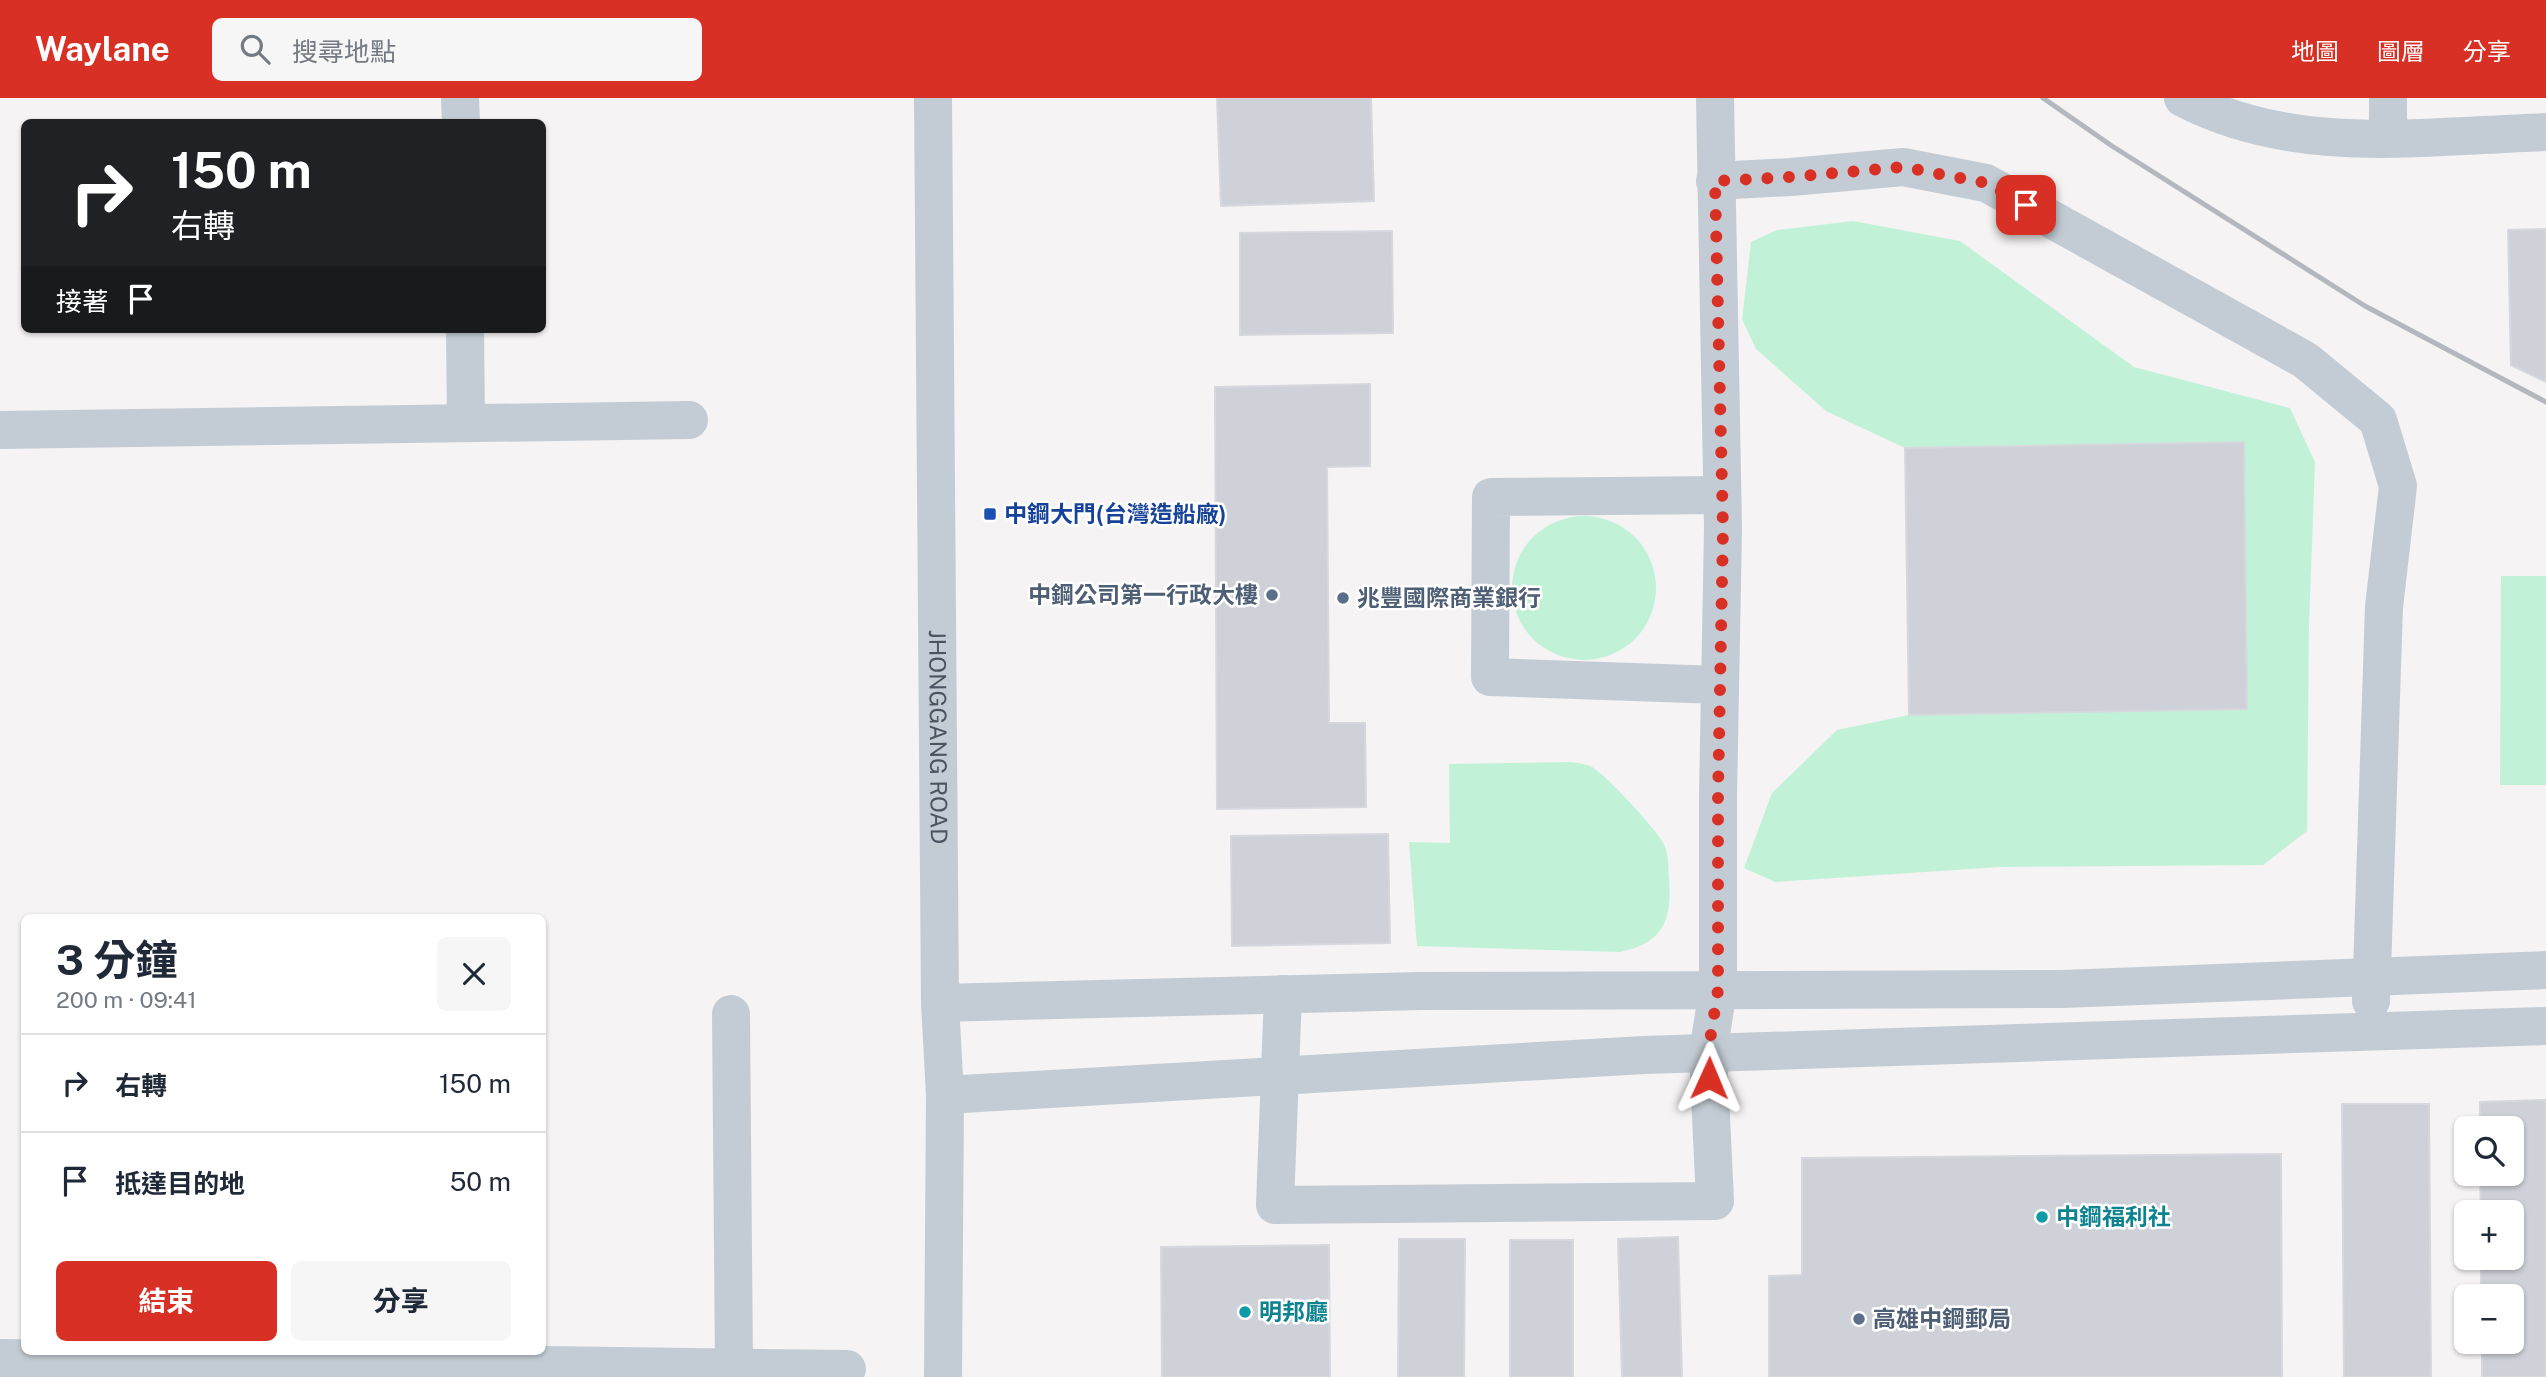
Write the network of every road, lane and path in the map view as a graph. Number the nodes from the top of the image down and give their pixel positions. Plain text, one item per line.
1 (460, 98) edge
2 (933, 98) edge
3 (1715, 98) edge
4 (2183, 98) edge
5 (2388, 98) edge
6 (461, 119) edge
7 (2546, 132) edge
8 (2388, 138) junction
9 (1715, 181) junction
10 (464, 333) edge
11 (689, 420) dead end
12 (466, 423) junction
13 (0, 430) edge
14 (1721, 495) junction
15 (1720, 685) junction
16 (2546, 971) edge
17 (2372, 977) junction
18 (1718, 990) junction
19 (1283, 994) junction
20 (940, 1003) junction
21 (731, 1014) dead end
22 (2546, 1026) edge
23 (2370, 1031) junction
24 (1708, 1053) junction
25 (1281, 1076) junction
26 (944, 1095) junction
27 (0, 1358) edge
28 (734, 1367) junction
29 (847, 1369) dead end
30 (943, 1377) edge

1 - 6 street
2 - 20 street, JHONGGANG ROAD
3 - 9 street
4 - 8 street
5 - 8 street
7 - 8 street
9 - 14 street
9 - 17 street
10 - 12 street
11 - 12 street
12 - 13 street
14 - 15 street
14 - 15 street
15 - 18 street
16 - 17 street
17 - 18 street
17 - 23 street
18 - 19 street
18 - 24 street
19 - 20 street
19 - 25 street
20 - 26 street, JHONGGANG ROAD
21 - 28 street
22 - 23 street
23 - 24 street
24 - 25 street
24 - 25 street
25 - 26 street
26 - 30 street, JHONGGANG ROAD
27 - 28 street
28 - 29 street

